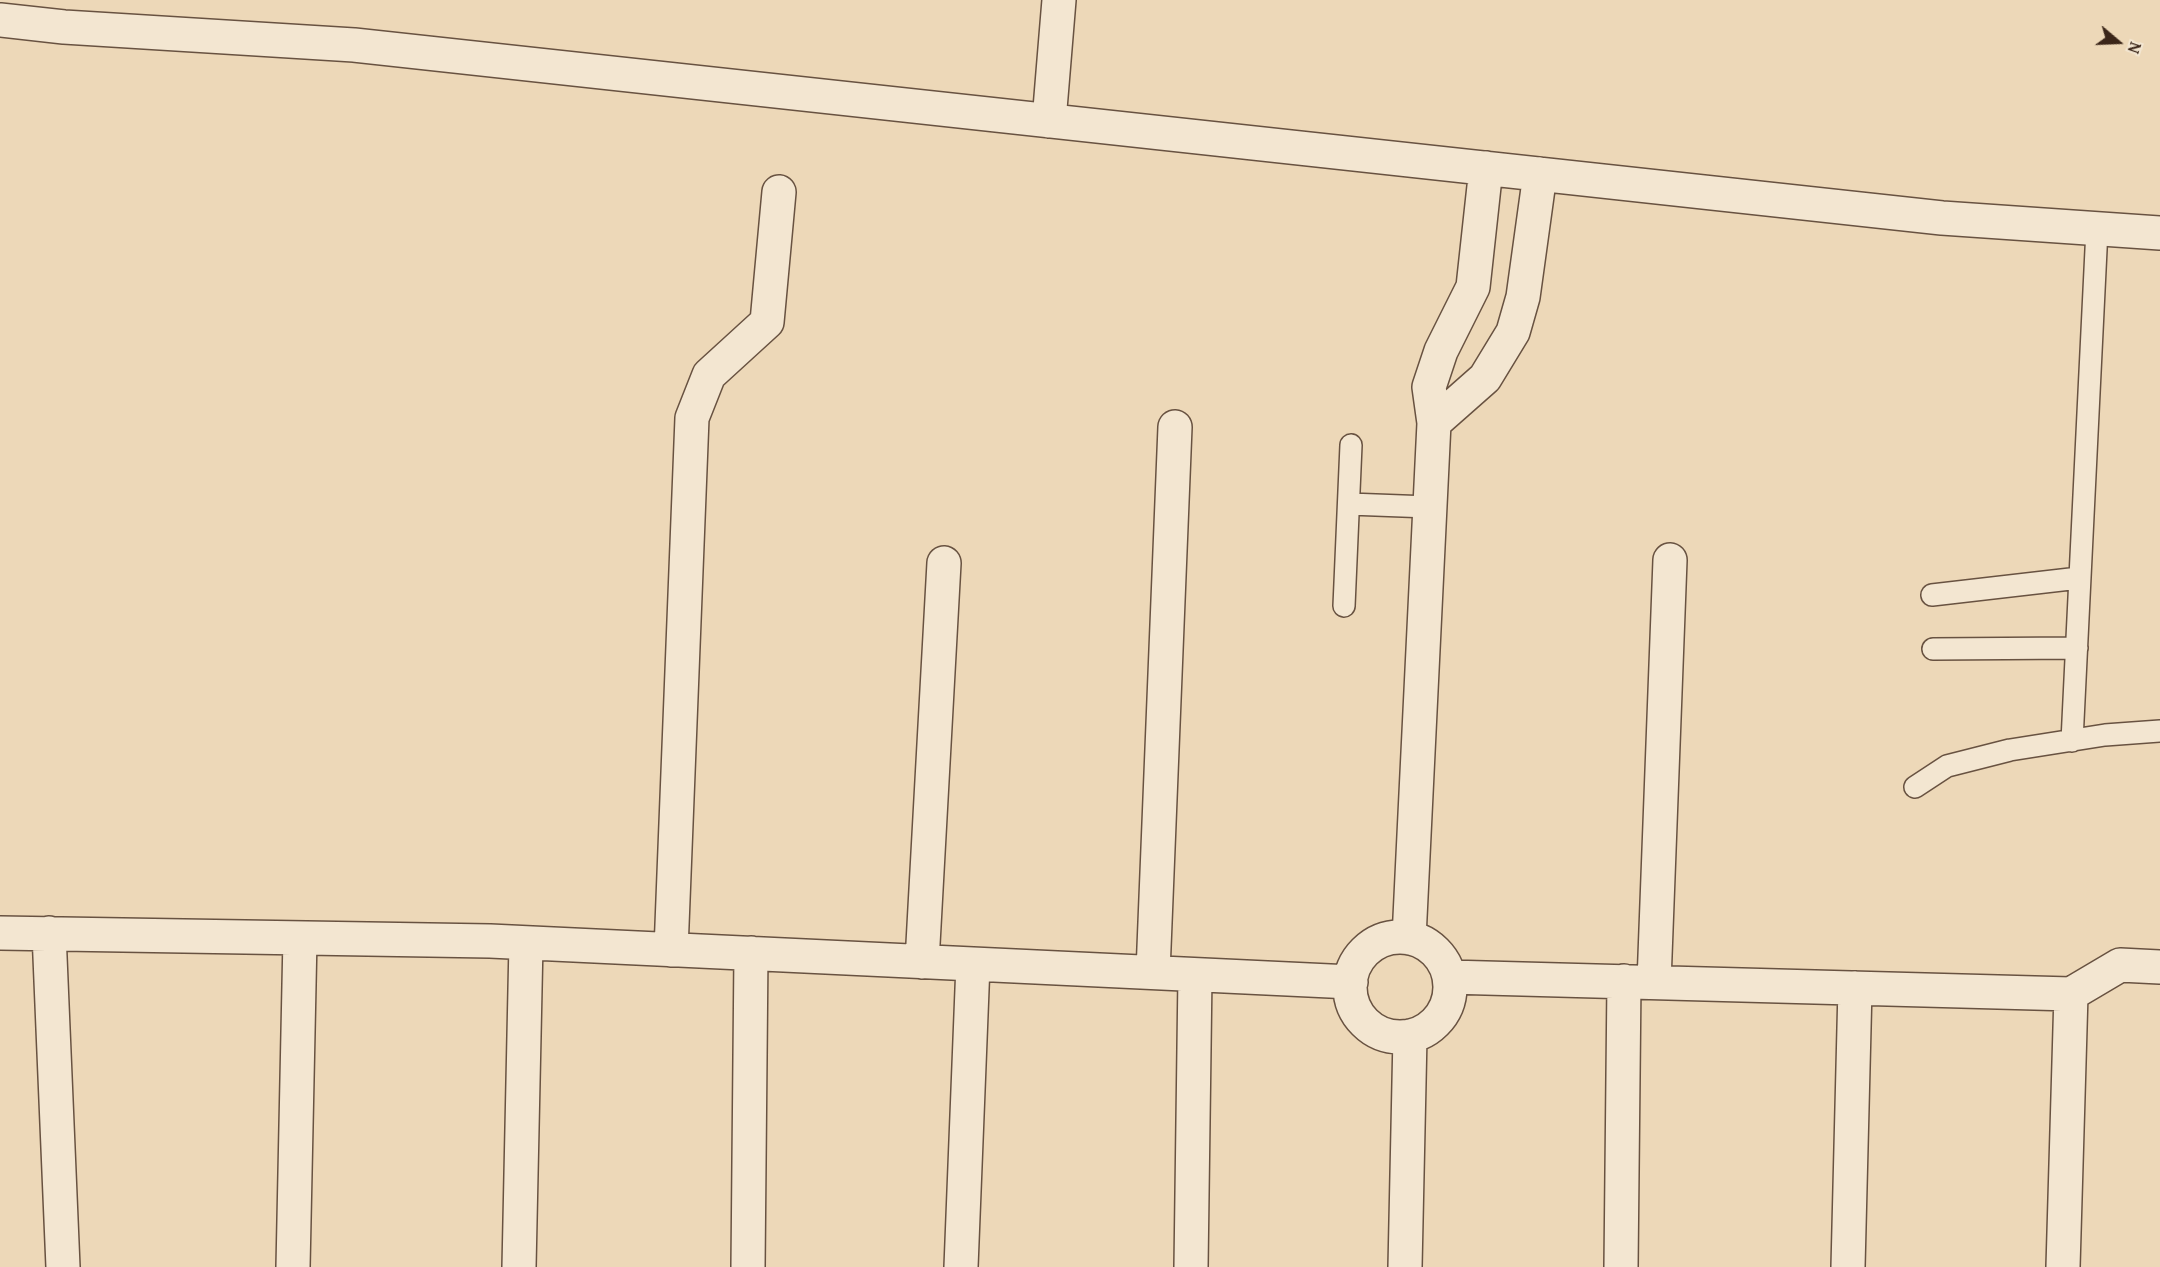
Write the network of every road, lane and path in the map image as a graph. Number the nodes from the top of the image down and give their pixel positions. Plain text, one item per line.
1 (1059, 0) edge
2 (64, 14) edge
3 (0, 20) edge
4 (1048, 121) junction
5 (1486, 168) junction
6 (1540, 174) junction
7 (779, 192) dead end
8 (2097, 229) junction
9 (2160, 233) edge
10 (1434, 423) junction
11 (1175, 428) dead end
12 (1352, 445) dead end
13 (1349, 504) junction
14 (1429, 507) junction
15 (1670, 560) dead end
16 (944, 563) dead end
17 (2079, 578) junction
18 (1932, 595) dead end
19 (1344, 606) dead end
20 (2077, 648) junction
21 (1933, 649) dead end
22 (2160, 730) edge
23 (2072, 741) junction
24 (1915, 787) dead end
25 (0, 933) edge
26 (49, 933) junction
27 (300, 938) junction
28 (1409, 938) junction
29 (526, 943) junction
30 (671, 950) junction
31 (751, 953) junction
32 (922, 962) junction
33 (973, 964) junction
34 (2160, 966) edge
35 (1154, 972) junction
36 (1195, 975) junction
37 (1449, 976) junction
38 (1351, 982) junction
39 (1639, 982) junction
40 (1856, 988) junction
41 (2071, 994) junction
42 (1410, 1036) junction
43 (63, 1267) edge
44 (293, 1267) edge
45 (519, 1267) edge
46 (748, 1267) edge
47 (961, 1267) edge
48 (1191, 1267) edge
49 (1405, 1267) edge
50 (1621, 1267) edge
51 (1848, 1267) edge
52 (2062, 1267) edge

1 - 4 street
2 - 3 street
2 - 4 street
4 - 5 street
5 - 6 street
5 - 10 street
6 - 8 street
6 - 10 street
7 - 30 street
8 - 9 street
8 - 17 lane
10 - 14 street
11 - 35 street
12 - 13 lane
13 - 14 lane
13 - 19 lane
14 - 28 street
15 - 39 street
16 - 32 street
17 - 18 lane
17 - 20 lane
20 - 21 lane
20 - 23 lane
22 - 23 lane
23 - 24 lane
25 - 26 street
26 - 27 street
26 - 43 street
27 - 29 street
27 - 44 street
28 - 37 street
28 - 38 street
29 - 30 street
29 - 45 street
30 - 31 street
31 - 32 street
31 - 46 street
32 - 33 street
33 - 35 street
33 - 47 street
34 - 41 street
35 - 36 street
36 - 38 street
36 - 48 street
37 - 39 street
37 - 42 street
38 - 42 street
39 - 40 street
39 - 50 street
40 - 41 street
40 - 51 street
41 - 52 street
42 - 49 street

